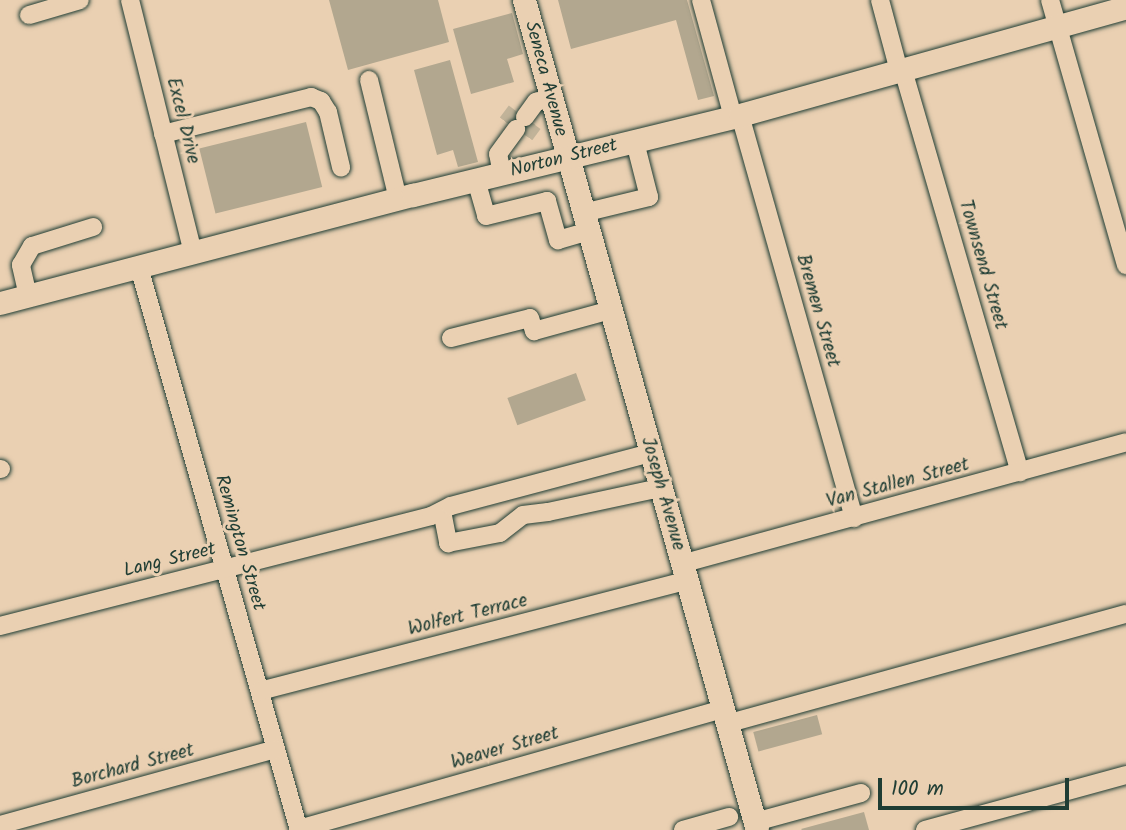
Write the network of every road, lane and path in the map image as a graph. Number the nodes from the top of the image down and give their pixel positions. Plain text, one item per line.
1 (80, 0) edge
2 (130, 0) edge
3 (524, 0) edge
4 (701, 0) edge
5 (880, 0) edge
6 (1050, 0) edge
7 (1126, 7) edge
8 (29, 16) dead end
9 (1057, 26) junction
10 (901, 70) junction
11 (369, 80) dead end
12 (737, 116) junction
13 (524, 120) junction
14 (163, 134) junction
15 (635, 142) junction
16 (567, 159) junction
17 (341, 167) dead end
18 (502, 174) junction
19 (476, 180) junction
20 (398, 199) junction
21 (586, 222) junction
22 (93, 227) dead end
23 (193, 253) junction
24 (1126, 265) edge
25 (139, 267) junction
26 (28, 296) junction
27 (0, 303) edge
28 (611, 310) junction
29 (451, 338) dead end
30 (1126, 442) edge
31 (650, 453) junction
32 (1020, 472) junction
33 (517, 488) junction
34 (660, 488) junction
35 (437, 513) junction
36 (523, 515) junction
37 (854, 518) junction
38 (225, 568) junction
39 (684, 573) junction
40 (1126, 614) edge
41 (0, 626) edge
42 (260, 691) junction
43 (724, 716) junction
44 (276, 749) junction
45 (1126, 775) edge
46 (861, 793) dead end
47 (729, 817) dead end
48 (0, 825) edge
49 (756, 826) edge
50 (299, 830) edge
51 (683, 830) edge
52 (925, 830) edge

1 - 8 street
2 - 14 street, Excel Drive
3 - 13 main road, Seneca Avenue
4 - 12 street, Bremen Street
5 - 10 street, Townsend Street
6 - 9 street
7 - 9 main road, Norton Street
9 - 10 main road, Norton Street
9 - 24 street
10 - 12 main road, Norton Street
10 - 32 street, Townsend Street
11 - 20 street
12 - 15 main road, Norton Street
12 - 37 street, Bremen Street
13 - 16 main road, Seneca Avenue
13 - 18 street
14 - 17 street
14 - 23 street, Excel Drive
15 - 16 main road, Norton Street
15 - 21 street
16 - 18 main road, Norton Street
16 - 21 main road, Joseph Avenue
18 - 19 main road, Norton Street
19 - 20 main road, Norton Street
19 - 21 street
20 - 23 main road, Norton Street
21 - 28 main road, Joseph Avenue
22 - 26 street
23 - 25 main road, Norton Street
25 - 26 main road, Norton Street
25 - 38 street, Remington Street
26 - 27 main road, Norton Street
28 - 29 street
28 - 31 main road, Joseph Avenue
30 - 32 street, Van Stallen Street
31 - 33 street, Lang Street
31 - 34 main road, Joseph Avenue
32 - 37 street, Van Stallen Street
33 - 35 street, Lang Street
33 - 36 street
34 - 36 street
34 - 39 main road, Joseph Avenue
35 - 36 street
35 - 38 street, Lang Street
37 - 39 street, Van Stallen Street
38 - 41 street, Lang Street
38 - 42 street, Remington Street
39 - 42 street, Wolfert Terrace
39 - 43 main road, Joseph Avenue
40 - 43 street, Weaver Street
42 - 44 street, Remington Street
43 - 49 main road, Joseph Avenue
43 - 50 street, Weaver Street
44 - 48 street, Borchard Street
44 - 50 street, Remington Street
45 - 52 street
46 - 49 street
47 - 51 street

